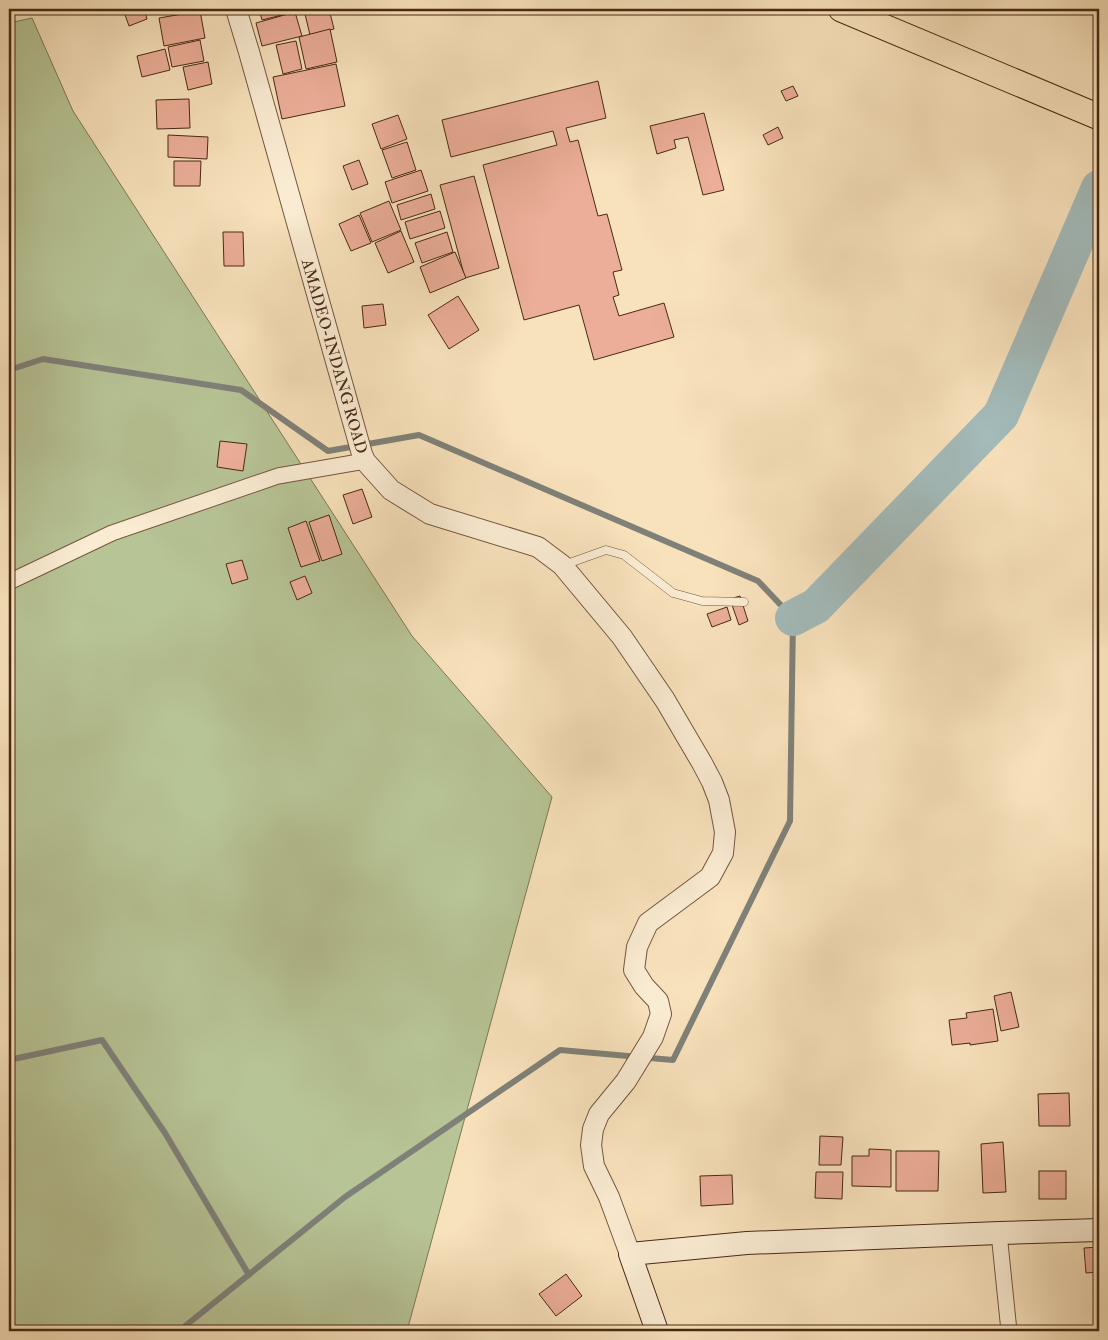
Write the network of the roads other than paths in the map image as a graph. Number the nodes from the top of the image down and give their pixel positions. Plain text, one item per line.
1 (236, 9) edge
2 (842, 9) edge
3 (1099, 118) edge
4 (364, 458) junction
5 (562, 565) junction
6 (9, 582) edge
7 (744, 602) dead end
8 (1099, 1230) edge
9 (999, 1233) junction
10 (630, 1254) junction
11 (657, 1331) edge
12 (1009, 1331) edge

1 - 4 street, AMADEO-INDANG ROAD
2 - 3 main road
4 - 5 street, AMADEO-INDANG ROAD
4 - 6 street
5 - 7 lane
5 - 10 street, AMADEO-INDANG ROAD
8 - 9 main road
9 - 10 main road
9 - 12 street
10 - 11 main road, AMADEO-INDANG ROAD

